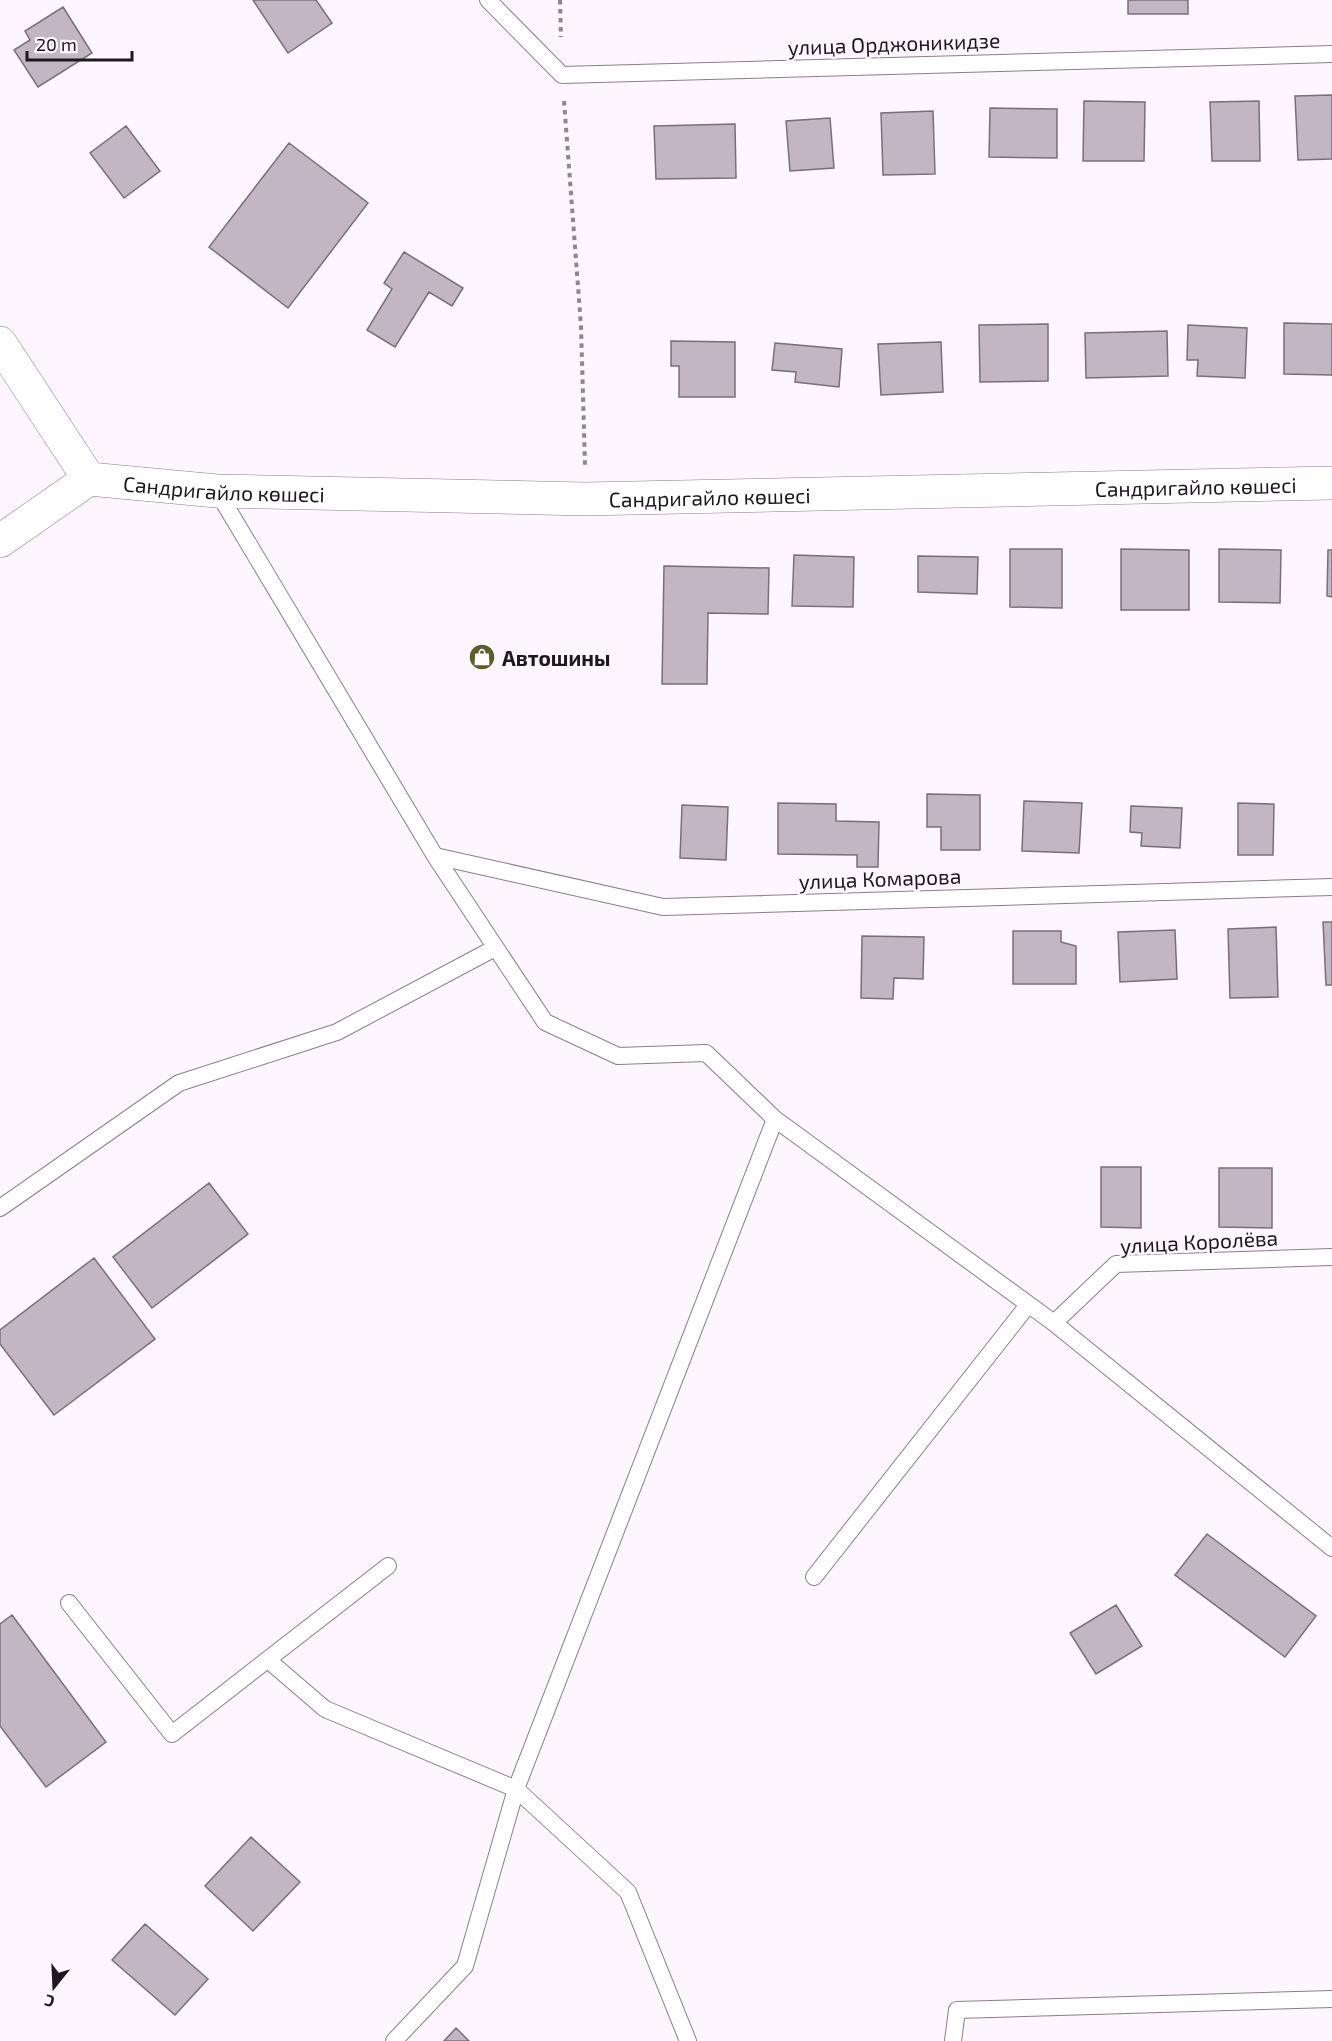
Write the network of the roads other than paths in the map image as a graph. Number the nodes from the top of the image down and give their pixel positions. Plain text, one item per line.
1 (488, 0) edge
2 (1332, 54) edge
3 (0, 343) edge
4 (89, 479) junction
5 (1332, 483) edge
6 (217, 490) junction
7 (0, 541) edge
8 (435, 856) junction
9 (1332, 887) edge
10 (495, 948) junction
11 (775, 1119) junction
12 (0, 1208) edge
13 (1332, 1257) edge
14 (1028, 1305) junction
15 (1054, 1323) junction
16 (1332, 1548) edge
17 (388, 1566) dead end
18 (814, 1577) dead end
19 (69, 1603) dead end
20 (268, 1660) junction
21 (516, 1789) junction
22 (1332, 1999) edge
23 (394, 2041) edge
24 (688, 2041) edge
25 (953, 2041) edge

1 - 2 lane, улица Орджоникидзе
3 - 4 street
4 - 6 street, Сандригайло көшесі
4 - 7 street
5 - 6 street, Сандригайло көшесі
6 - 8 lane
8 - 9 lane, улица Комарова
8 - 10 lane
10 - 11 lane
10 - 12 lane
11 - 14 lane
11 - 21 lane
13 - 15 lane, улица Королёва
14 - 15 lane
14 - 18 lane
15 - 16 lane
17 - 20 lane
19 - 20 lane
20 - 21 lane
21 - 23 lane
21 - 24 lane
22 - 25 lane

